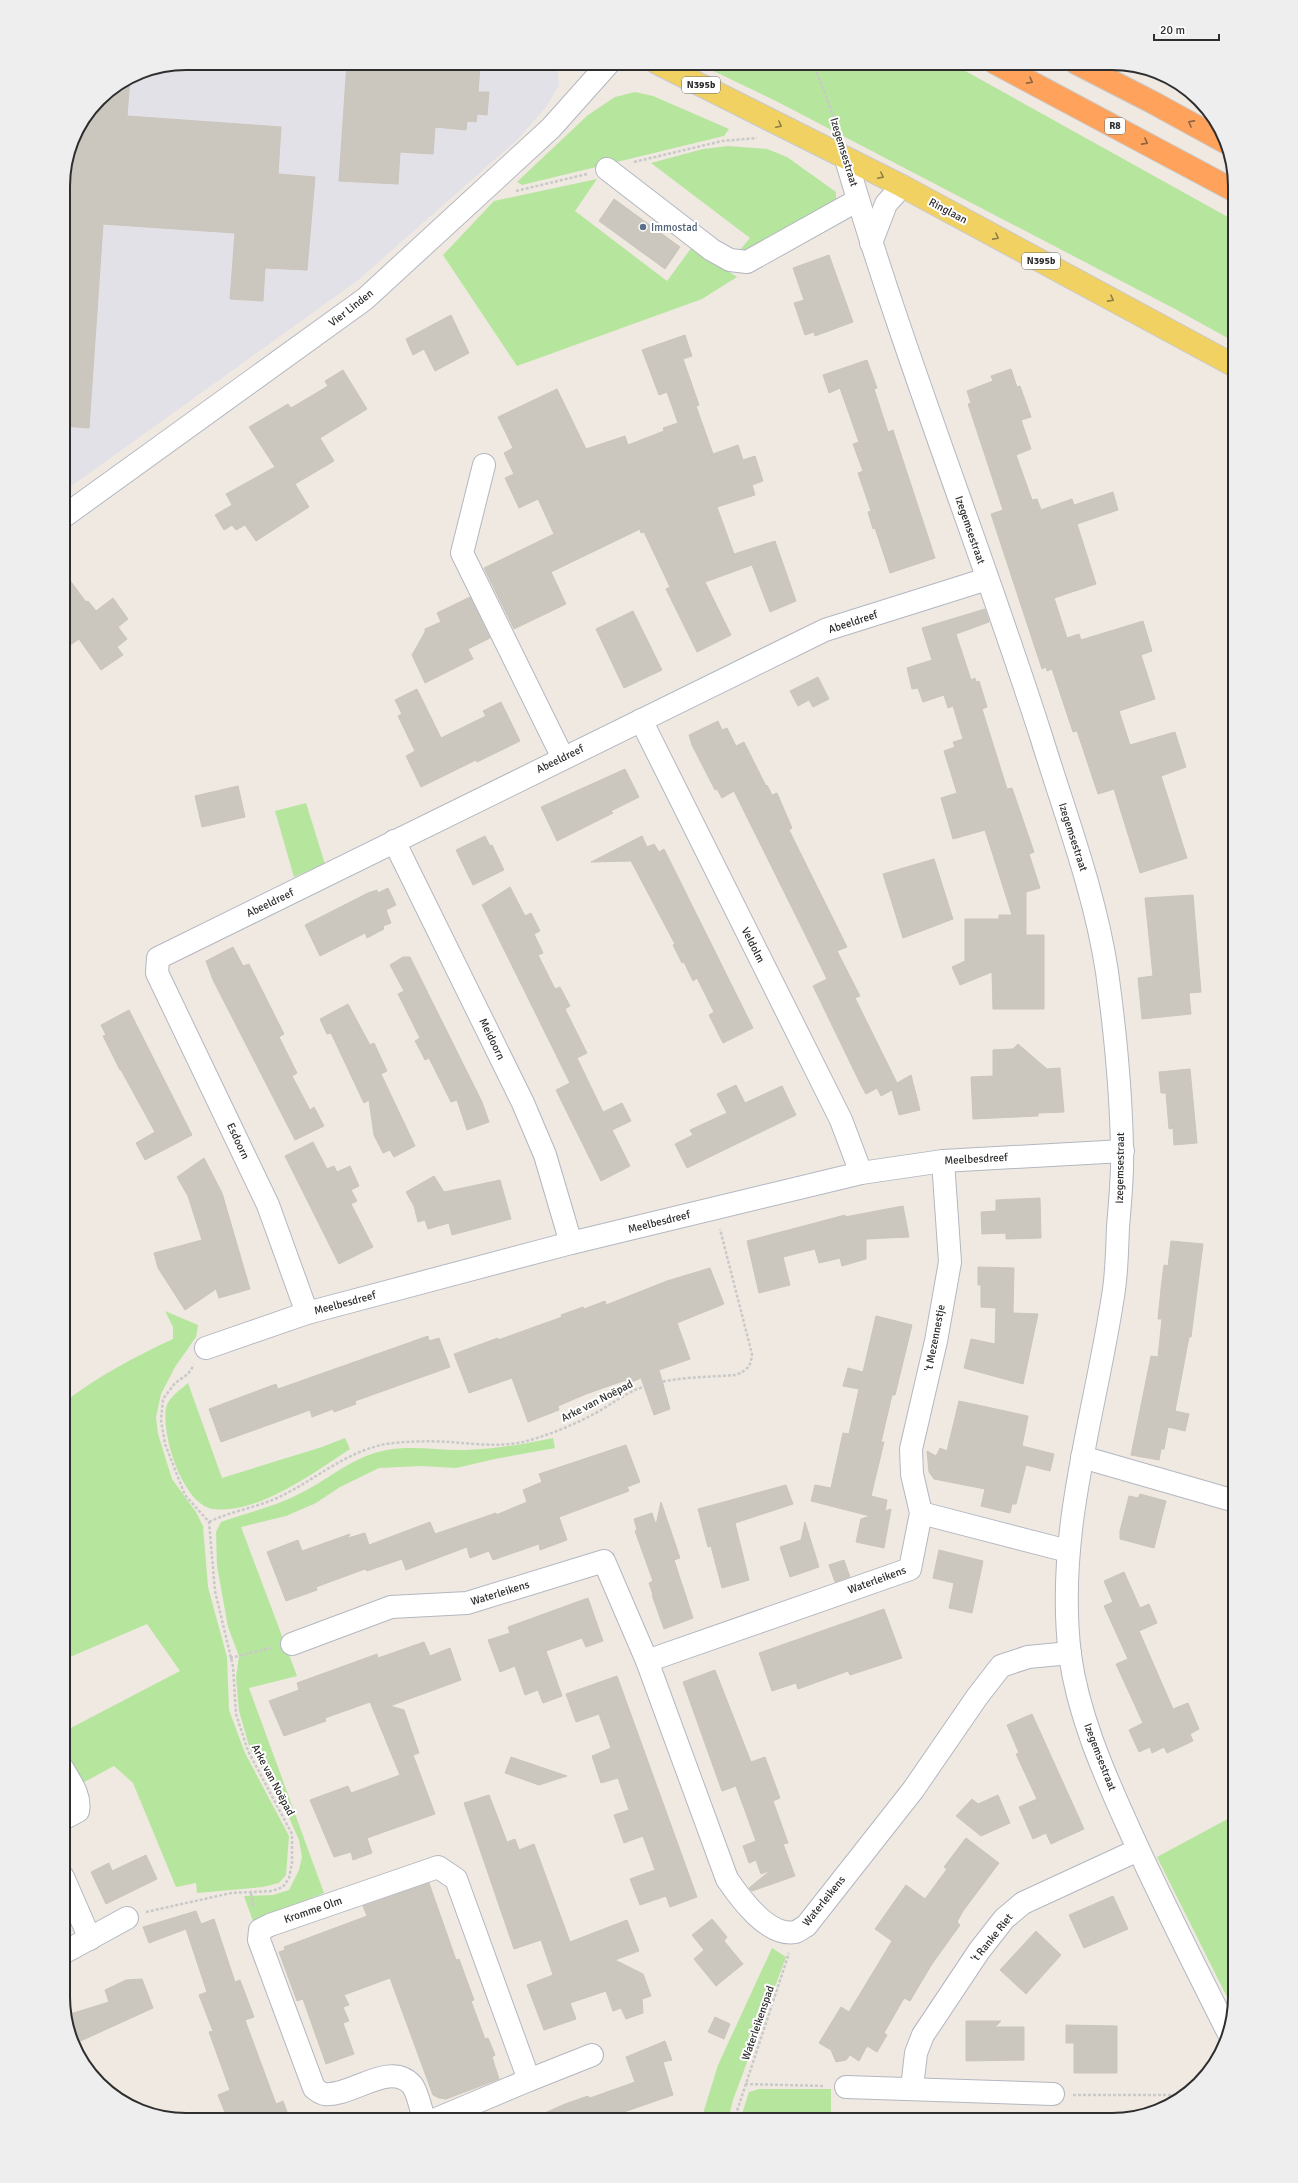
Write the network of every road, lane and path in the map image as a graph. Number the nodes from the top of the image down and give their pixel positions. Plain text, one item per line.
1 (603, 70) edge
2 (671, 70) edge
3 (816, 70) edge
4 (1008, 70) edge
5 (1090, 70) edge
6 (790, 130) junction
7 (1217, 138) edge
8 (846, 159) junction
9 (607, 170) junction
10 (488, 186) junction
11 (902, 186) junction
12 (1228, 187) edge
13 (858, 200) junction
14 (871, 242) junction
15 (1228, 362) edge
16 (484, 465) dead end
17 (70, 511) edge
18 (987, 580) junction
19 (641, 720) junction
20 (563, 758) junction
21 (394, 841) junction
22 (157, 974) joint
23 (1123, 1151) junction
24 (943, 1161) junction
25 (861, 1173) junction
26 (714, 1208) junction
27 (571, 1244) junction
28 (307, 1313) junction
29 (206, 1348) joint
30 (1082, 1457) junction
31 (1228, 1499) edge
32 (921, 1513) junction
33 (209, 1522) junction
34 (1068, 1551) junction
35 (292, 1644) joint
36 (1070, 1652) junction
37 (230, 1658) junction
38 (647, 1661) junction
39 (70, 1782) edge
40 (70, 1815) edge
41 (1138, 1850) junction
42 (70, 1893) edge
43 (127, 1918) joint
44 (796, 1932) junction
45 (90, 1939) junction
46 (70, 1949) edge
47 (1225, 2025) edge
48 (592, 2055) dead end
49 (528, 2080) junction
50 (745, 2084) junction
51 (846, 2087) joint
52 (912, 2088) junction
53 (1053, 2094) joint
54 (1174, 2095) edge
55 (422, 2113) edge
56 (450, 2113) edge
57 (736, 2113) edge

1 - 10 street, Vier Linden
2 -> 6 main road, Ringlaan / N395b
3 - 8 path, Izegemsestraat
4 -> 12 highway, R8
7 -> 5 highway
6 - 8 main road, Ringlaan / N395b
6 - 9 path
8 -> 11 main road, Ringlaan / N395b
8 - 13 street, Izegemsestraat
9 - 10 path
9 - 13 street
10 - 17 street, Vier Linden
11 - 14 street
11 -> 15 main road, Ringlaan / N395b
13 - 14 street, Izegemsestraat
14 - 18 street, Izegemsestraat
16 - 20 street
18 - 19 street, Abeeldreef
18 - 23 street, Izegemsestraat
19 - 20 street, Abeeldreef
19 - 25 street, Veldolm
20 - 21 street, Abeeldreef
21 - 22 street, Abeeldreef
21 - 27 street, Meidoorn
22 - 28 street, Esdoorn
23 - 24 street, Meelbesdreef
23 - 30 street, Izegemsestraat
24 - 25 street, Meelbesdreef
24 - 32 street, 't Mezennestje
25 - 26 street, Meelbesdreef
26 - 27 street, Meelbesdreef
26 - 33 path, Arke van Noëpad
27 - 28 street, Meelbesdreef
28 - 29 street, Meelbesdreef
29 - 33 path
30 - 31 street
30 - 34 street, Izegemsestraat
32 - 34 street
32 - 38 street, Waterleikens
33 - 37 path, Arke van Noëpad
34 - 36 street, Izegemsestraat
35 - 37 path
35 - 38 street, Waterleikens
36 - 41 street, Izegemsestraat
36 - 44 street, Waterleikens
37 - 43 path, Arke van Noëpad
38 - 44 street, Waterleikens
39 - 40 street
41 - 47 street, Izegemsestraat
41 - 52 street, 't Ranke Riet
42 - 45 street
43 - 45 street
44 - 50 path, Waterleikenspad
45 - 46 street
48 - 49 street
49 - 55 street, Kromme Olm
49 - 56 street
50 - 51 path
50 - 57 path, Waterleikenspad
51 - 52 street
52 - 53 street
53 - 54 path

